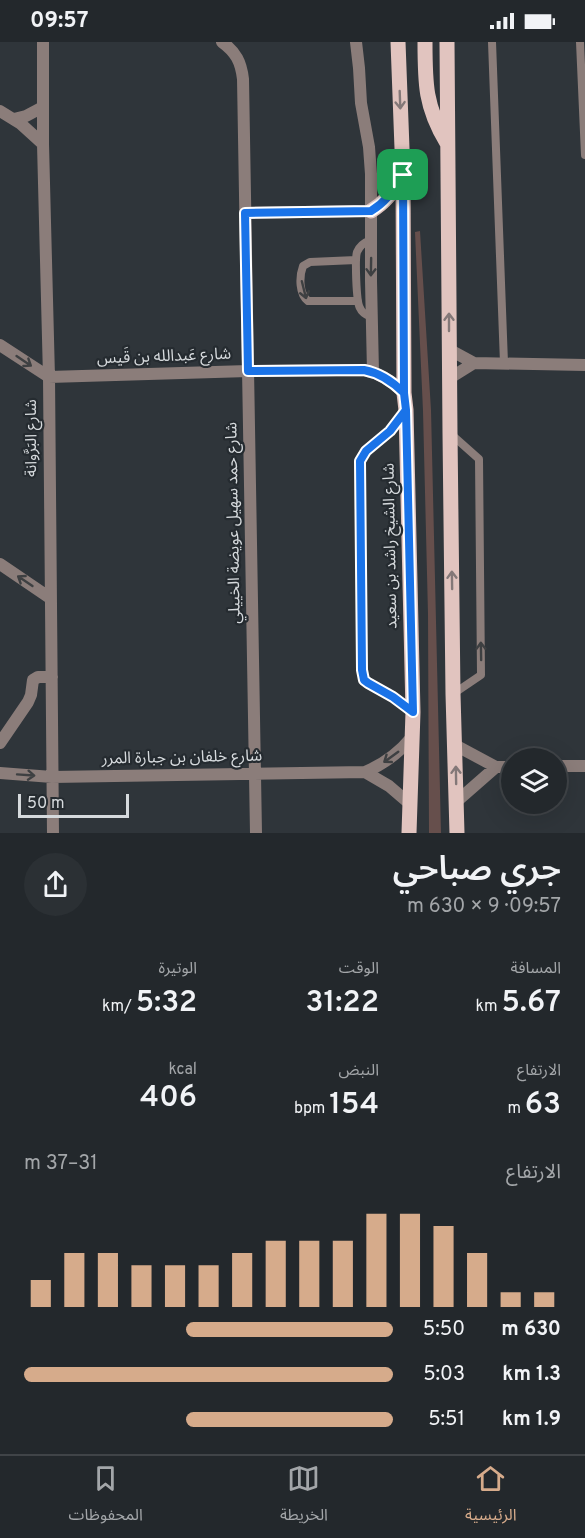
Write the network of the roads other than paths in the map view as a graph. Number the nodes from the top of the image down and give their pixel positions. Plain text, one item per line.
1 (43, 42) edge
2 (222, 42) edge
3 (356, 42) edge
4 (398, 42) edge
5 (425, 42) edge
6 (447, 42) edge
7 (492, 42) edge
8 (580, 42) edge
9 (43, 107) junction
10 (0, 111) edge
11 (14, 118) junction
12 (43, 144) junction
13 (448, 145) junction
14 (585, 154) edge
15 (403, 175) junction
16 (371, 211) junction
17 (245, 213) junction
18 (371, 240) junction
19 (356, 260) junction
20 (358, 301) junction
21 (371, 317) junction
22 (0, 345) edge
23 (450, 350) junction
24 (474, 363) junction
25 (504, 363) junction
26 (585, 365) edge
27 (248, 371) junction
28 (374, 372) junction
29 (49, 377) junction
30 (450, 378) junction
31 (404, 393) junction
32 (406, 410) junction
33 (450, 433) junction
34 (0, 564) edge
35 (50, 598) junction
36 (52, 677) junction
37 (453, 694) junction
38 (413, 712) junction
39 (412, 737) junction
40 (0, 743) edge
41 (455, 745) junction
42 (567, 766) edge
43 (585, 766) edge
44 (496, 767) junction
45 (501, 767) edge
46 (365, 772) junction
47 (0, 773) edge
48 (255, 774) junction
49 (52, 777) junction
50 (456, 802) junction
51 (410, 804) junction
52 (53, 833) edge
53 (256, 833) edge
54 (409, 833) edge
55 (457, 833) edge

1 - 9 street, شارع البَرَّوانة
2 - 17 street, شارع حمد سهيل عويضة الخييلي
3 - 16 street
4 -> 15 main road, شارع الشيخ راشد بن سعيد
5 - 13 main road
6 - 13 main road
7 - 25 lane
8 - 14 lane
9 - 11 street
9 - 12 street, شارع البَرَّوانة
10 - 11 street
11 - 12 street
12 - 29 street, شارع البَرَّوانة
23 -> 13 main road
15 - 16 main road
15 - 31 main road, شارع الشيخ راشد بن سعيد
16 - 17 street
16 - 18 street
17 - 27 street, شارع حمد سهيل عويضة الخييلي
18 - 19 lane
18 -> 21 street
19 - 20 lane
19 -> 20 lane
20 - 21 lane
21 - 28 street
22 -> 29 street
23 - 24 street
23 - 30 main road
24 - 25 street
24 - 30 street
25 - 26 street
27 - 28 street, شارع عَبدالله بن قَيس
27 - 29 street, شارع عَبدالله بن قَيس
27 - 48 street, شارع حمد سهيل عويضة الخييلي
28 - 31 street
29 - 35 street, شارع البَرَّوانة
30 - 33 main road
31 - 32 main road, شارع الشيخ راشد بن سعيد
32 - 38 main road, شارع الشيخ راشد بن سعيد
32 - 38 lane
37 -> 33 main road
37 -> 33 lane
35 -> 34 street
35 - 36 street, شارع البَرَّوانة
36 - 40 street
36 - 49 street, شارع البَرَّوانة
37 - 41 main road
38 - 39 main road, شارع الشيخ راشد بن سعيد
39 -> 46 street, شارع خلفان بن جبارة المرر
39 - 51 main road, شارع الشيخ راشد بن سعيد
41 - 44 street
50 -> 41 main road
42 - 43 street
44 - 45 street
44 - 50 street
46 - 48 street, شارع خلفان بن جبارة المرر
46 - 51 street
47 -> 49 street, شارع خلفان بن جبارة المرر
48 - 49 street, شارع خلفان بن جبارة المرر
48 - 53 street, شارع حمد سهيل عويضة الخييلي
49 - 52 street, شارع البَرَّوانة
50 - 55 main road
51 - 54 main road, شارع الشيخ راشد بن سعيد

